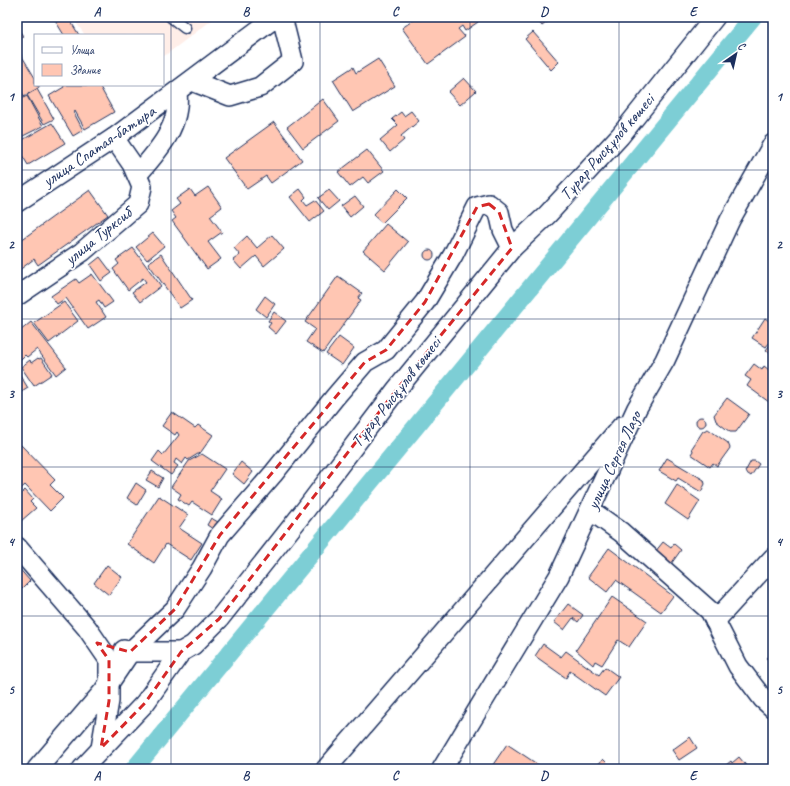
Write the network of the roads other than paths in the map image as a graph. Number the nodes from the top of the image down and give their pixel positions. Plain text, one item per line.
1 (171, 17) edge
2 (276, 17) edge
3 (282, 17) edge
4 (715, 17) edge
5 (185, 28) dead end
6 (192, 81) junction
7 (177, 93) junction
8 (114, 138) junction
9 (773, 144) edge
10 (137, 175) junction
11 (17, 202) edge
12 (512, 248) junction
13 (17, 296) edge
14 (637, 408) junction
15 (590, 510) junction
16 (17, 547) edge
17 (773, 558) edge
18 (715, 621) junction
19 (97, 643) junction
20 (130, 652) junction
21 (181, 652) junction
22 (108, 685) junction
23 (773, 708) edge
24 (101, 748) junction
25 (37, 769) edge
26 (82, 769) edge
27 (326, 769) edge
28 (442, 769) edge

1 - 5 lane
2 - 6 street, улица Спатая-батыра
3 - 6 street
4 - 12 street, Тұрар Рысқұлов көшесі
6 - 7 street, улица Спатая-батыра
7 - 8 street, улица Спатая-батыра
7 - 10 street
8 - 10 street, улица Турксиб
8 - 11 street, улица Спатая-батыра
9 - 14 street, улица Сергея Лазо
10 - 13 street, улица Турксиб
12 - 20 street
12 - 21 street, Тұрар Рысқұлов көшесі
14 - 15 street, улица Сергея Лазо
14 - 27 street
15 - 18 street
15 - 28 street, улица Сергея Лазо
16 - 19 street
17 - 18 street
18 - 23 street
19 - 20 street
19 - 22 street
20 - 21 street
20 - 22 street
21 - 24 street, Тұрар Рысқұлов көшесі
22 - 24 street
22 - 25 street
24 - 26 street, Тұрар Рысқұлов көшесі

